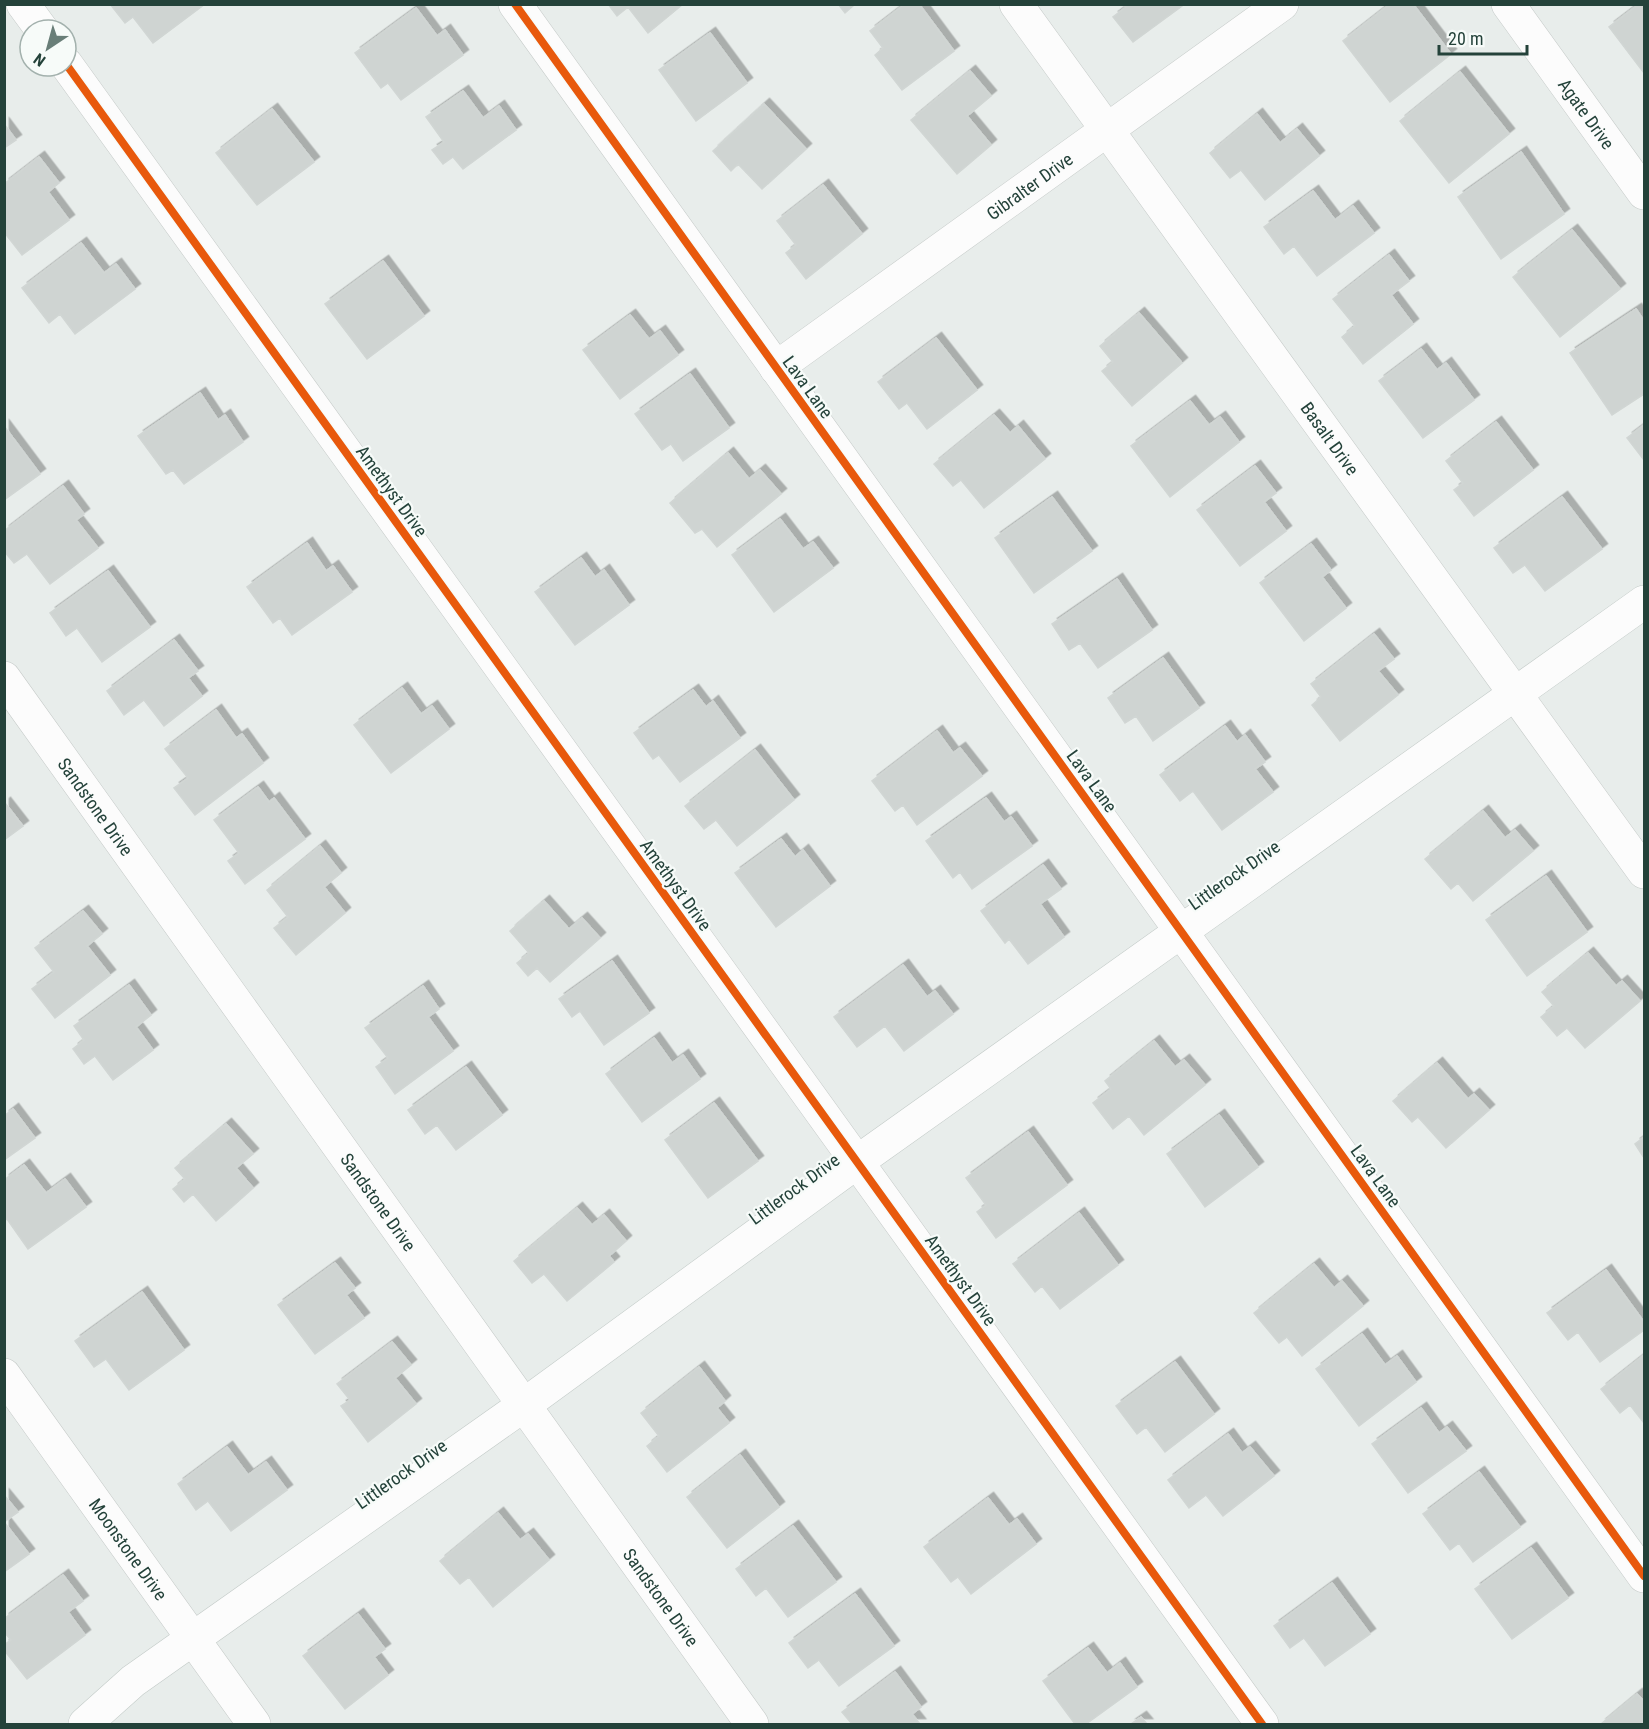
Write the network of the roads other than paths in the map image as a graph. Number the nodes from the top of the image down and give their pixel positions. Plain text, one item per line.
1 (23, 4) edge
2 (515, 4) edge
3 (1016, 4) edge
4 (1282, 4) edge
5 (1508, 4) edge
6 (33, 18) edge
7 (76, 78) edge
8 (1107, 131) junction
9 (1644, 193) edge
10 (776, 368) junction
11 (1644, 603) edge
12 (4, 678) edge
13 (1517, 694) junction
14 (1644, 872) edge
15 (1181, 931) junction
16 (857, 1162) junction
17 (4, 1375) edge
18 (524, 1406) junction
19 (1644, 1576) edge
20 (193, 1639) junction
21 (85, 1725) edge
22 (254, 1725) edge
23 (752, 1725) edge
24 (1262, 1725) edge

1 - 6 street
2 - 10 street, Lava Lane
3 - 8 street, Basalt Drive
4 - 8 street, Gibralter Drive
5 - 9 street, Agate Drive
7 - 16 street, Amethyst Drive
8 - 10 street, Gibralter Drive
8 - 13 street, Basalt Drive
10 - 15 street, Lava Lane
11 - 13 street, Littlerock Drive
12 - 18 street, Sandstone Drive
13 - 14 street, Basalt Drive
13 - 15 street, Littlerock Drive
15 - 16 street, Littlerock Drive
15 - 19 street, Lava Lane
16 - 18 street, Littlerock Drive
16 - 24 street, Amethyst Drive
17 - 20 street, Moonstone Drive
18 - 20 street, Littlerock Drive
18 - 23 street, Sandstone Drive
20 - 21 street, Littlerock Drive
20 - 22 street, Moonstone Drive

